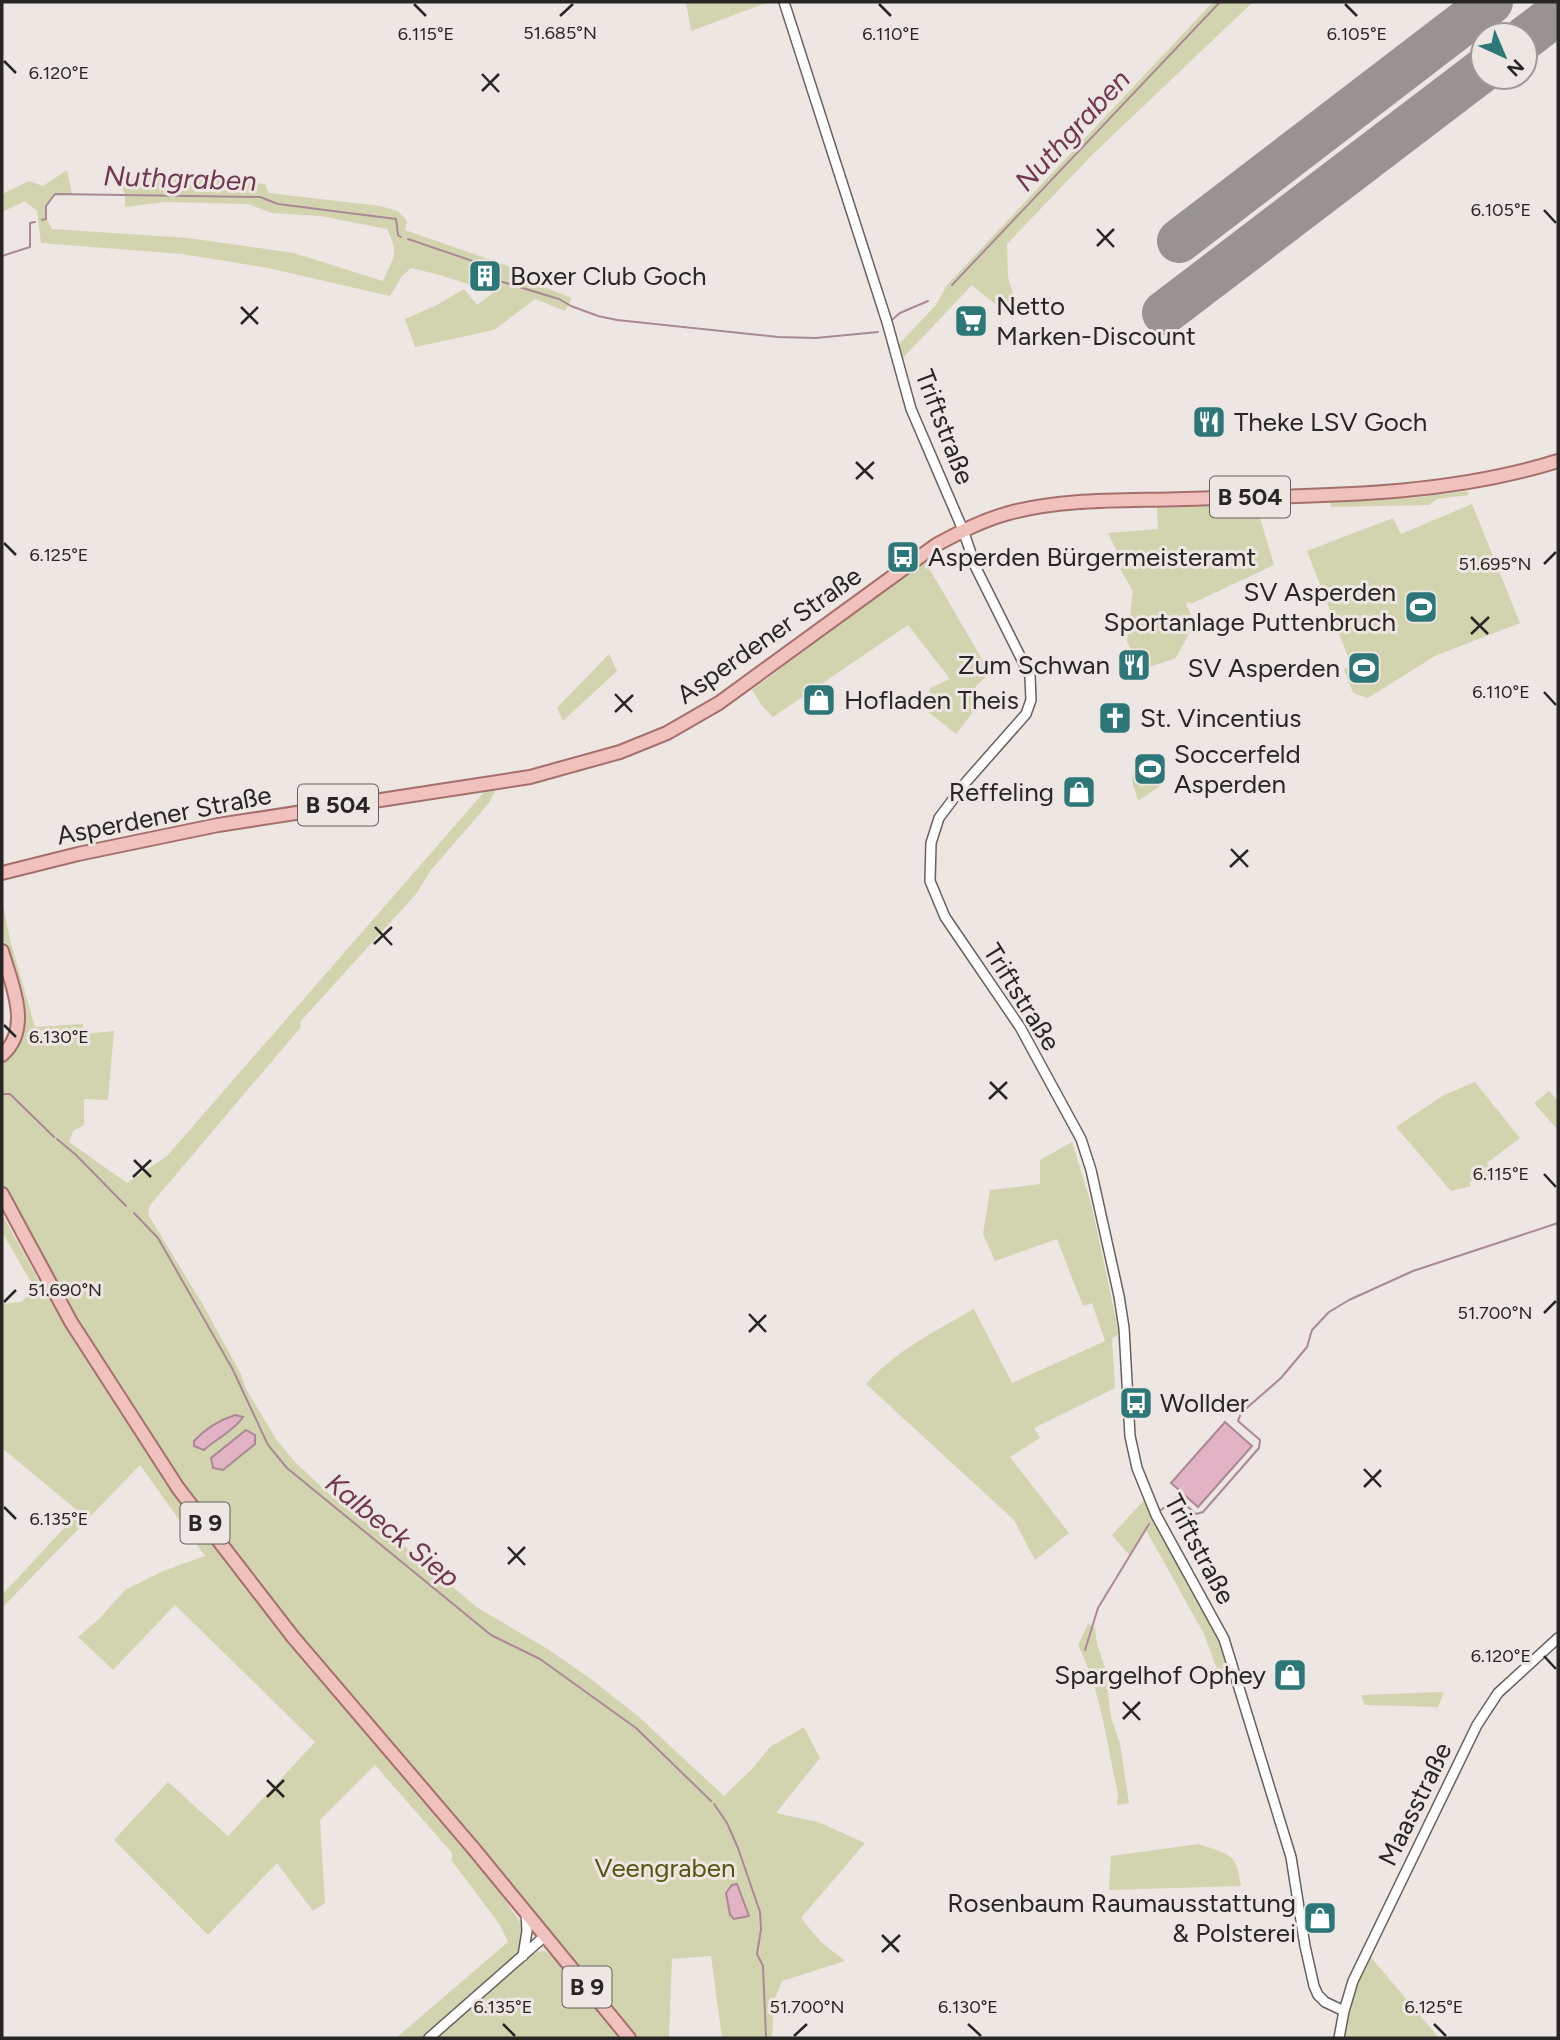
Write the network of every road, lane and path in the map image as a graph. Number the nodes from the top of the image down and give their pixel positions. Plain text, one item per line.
1 (784, 2) edge
2 (1558, 461) edge
3 (963, 530) junction
4 (2, 873) edge
5 (2, 951) edge
6 (2, 1055) edge
7 (2, 1194) edge
8 (1558, 1638) edge
9 (526, 1912) junction
10 (545, 1936) junction
11 (523, 1956) junction
12 (1344, 2011) junction
13 (429, 2038) edge
14 (629, 2038) edge
15 (1339, 2038) edge

1 - 3 street, Triftstraße
2 - 3 main road, Asperdener Straße / B 504
3 - 4 main road, Asperdener Straße / B 504
3 - 12 street, Triftstraße
5 - 6 main road
7 - 9 main road, B 9
8 - 12 street, Maasstraße
9 - 10 main road, B 9
9 - 11 street
10 - 11 street
10 - 14 main road, B 9
11 - 13 street
12 - 15 street

